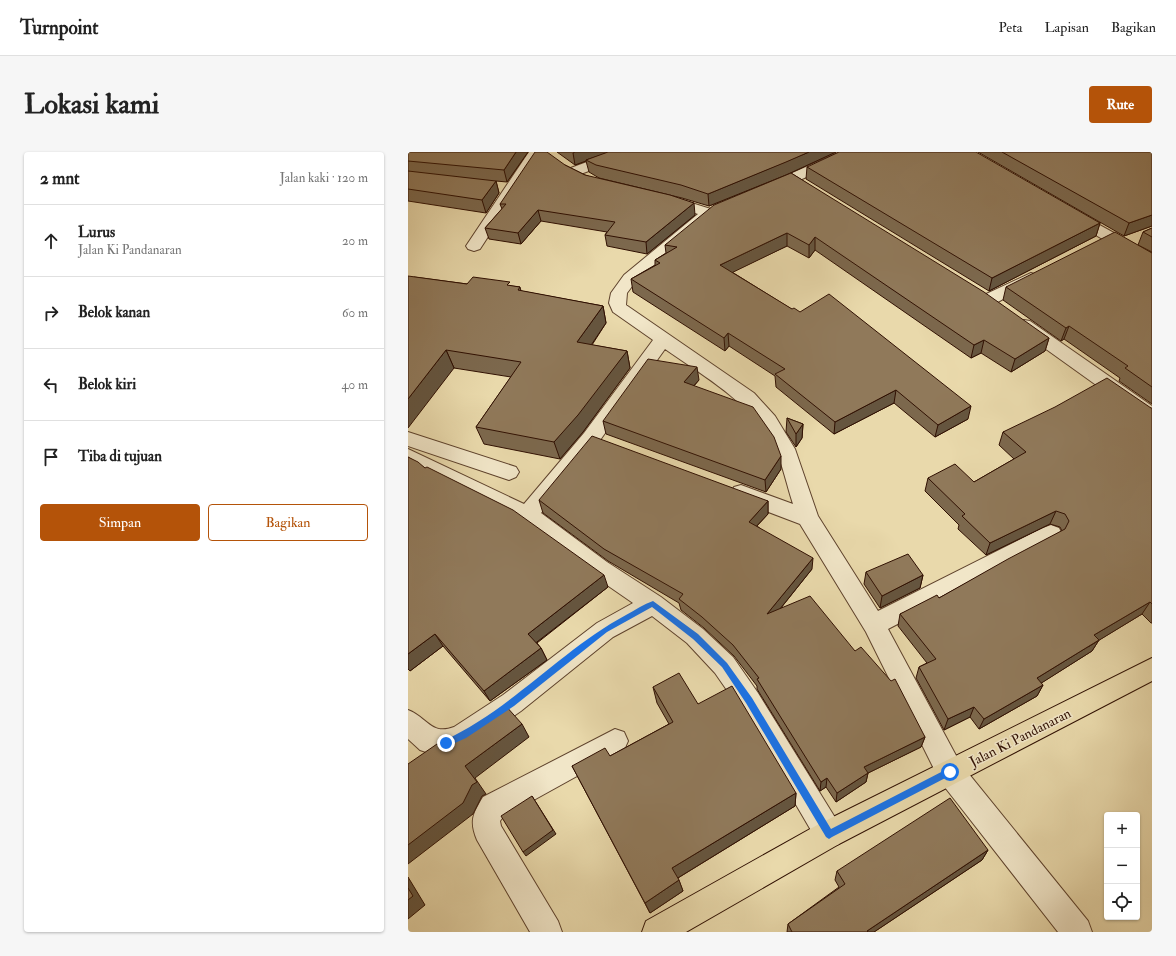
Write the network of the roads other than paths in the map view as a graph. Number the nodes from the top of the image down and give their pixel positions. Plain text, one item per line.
1 (627, 152) edge
2 (849, 152) edge
3 (547, 155) edge
4 (573, 172) junction
5 (593, 182) edge
6 (495, 188) edge
7 (511, 189) junction
8 (757, 193) edge
9 (649, 195) edge
10 (1061, 209) edge
11 (1138, 238) dead end
12 (1124, 244) junction
13 (474, 246) dead end
14 (1152, 261) edge
15 (1042, 272) edge
16 (663, 339) junction
17 (1152, 415) edge
18 (408, 439) edge
19 (408, 456) edge
20 (509, 472) dead end
21 (726, 488) edge
22 (527, 516) junction
23 (808, 518) junction
24 (1051, 534) dead end
25 (653, 604) junction
26 (874, 625) junction
27 (1152, 670) edge
28 (408, 722) edge
29 (615, 741) dead end
30 (950, 772) junction
31 (829, 834) junction
32 (547, 932) edge
33 (657, 932) edge
34 (1077, 932) edge

1 - 4 street
2 - 8 street
3 - 4 street
3 - 7 street
4 - 5 street
6 - 7 street
7 - 13 street
9 - 16 street
10 - 12 street
11 - 12 street
12 - 14 street
15 - 17 street
16 - 22 street
16 - 23 street
18 - 20 street
19 - 22 street
21 - 23 street
22 - 25 street
23 - 26 street
24 - 26 street
25 - 28 street
25 - 31 street
26 - 30 street
27 - 30 main road, Jalan Ki Pandanaran
29 - 32 street
30 - 31 main road, Jalan Ki Pandanaran
30 - 34 street
31 - 33 main road, Jalan Ki Pandanaran

